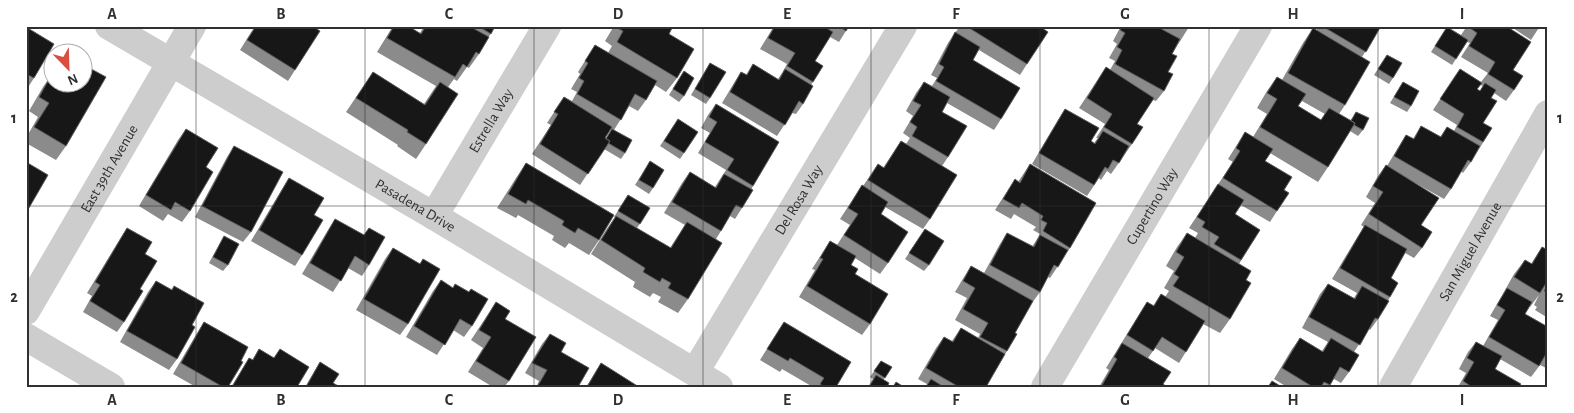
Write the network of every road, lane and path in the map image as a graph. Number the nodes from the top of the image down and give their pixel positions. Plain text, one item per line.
1 (109, 26) edge
2 (192, 26) edge
3 (547, 26) edge
4 (902, 26) edge
5 (1258, 26) edge
6 (171, 63) junction
7 (1548, 114) edge
8 (434, 216) junction
9 (26, 312) edge
10 (26, 337) edge
11 (695, 372) junction
12 (111, 387) edge
13 (720, 387) edge
14 (1045, 387) edge
15 (1393, 387) edge

1 - 6 street, Pasadena Drive
2 - 6 street, East 39th Avenue
3 - 8 street, Estrella Way
4 - 11 street, Del Rosa Way
5 - 14 street, Cupertino Way
6 - 8 street, Pasadena Drive
6 - 9 street, East 39th Avenue
7 - 15 street, San Miguel Avenue
8 - 11 street, Pasadena Drive
10 - 12 street
11 - 13 street, Pasadena Drive

